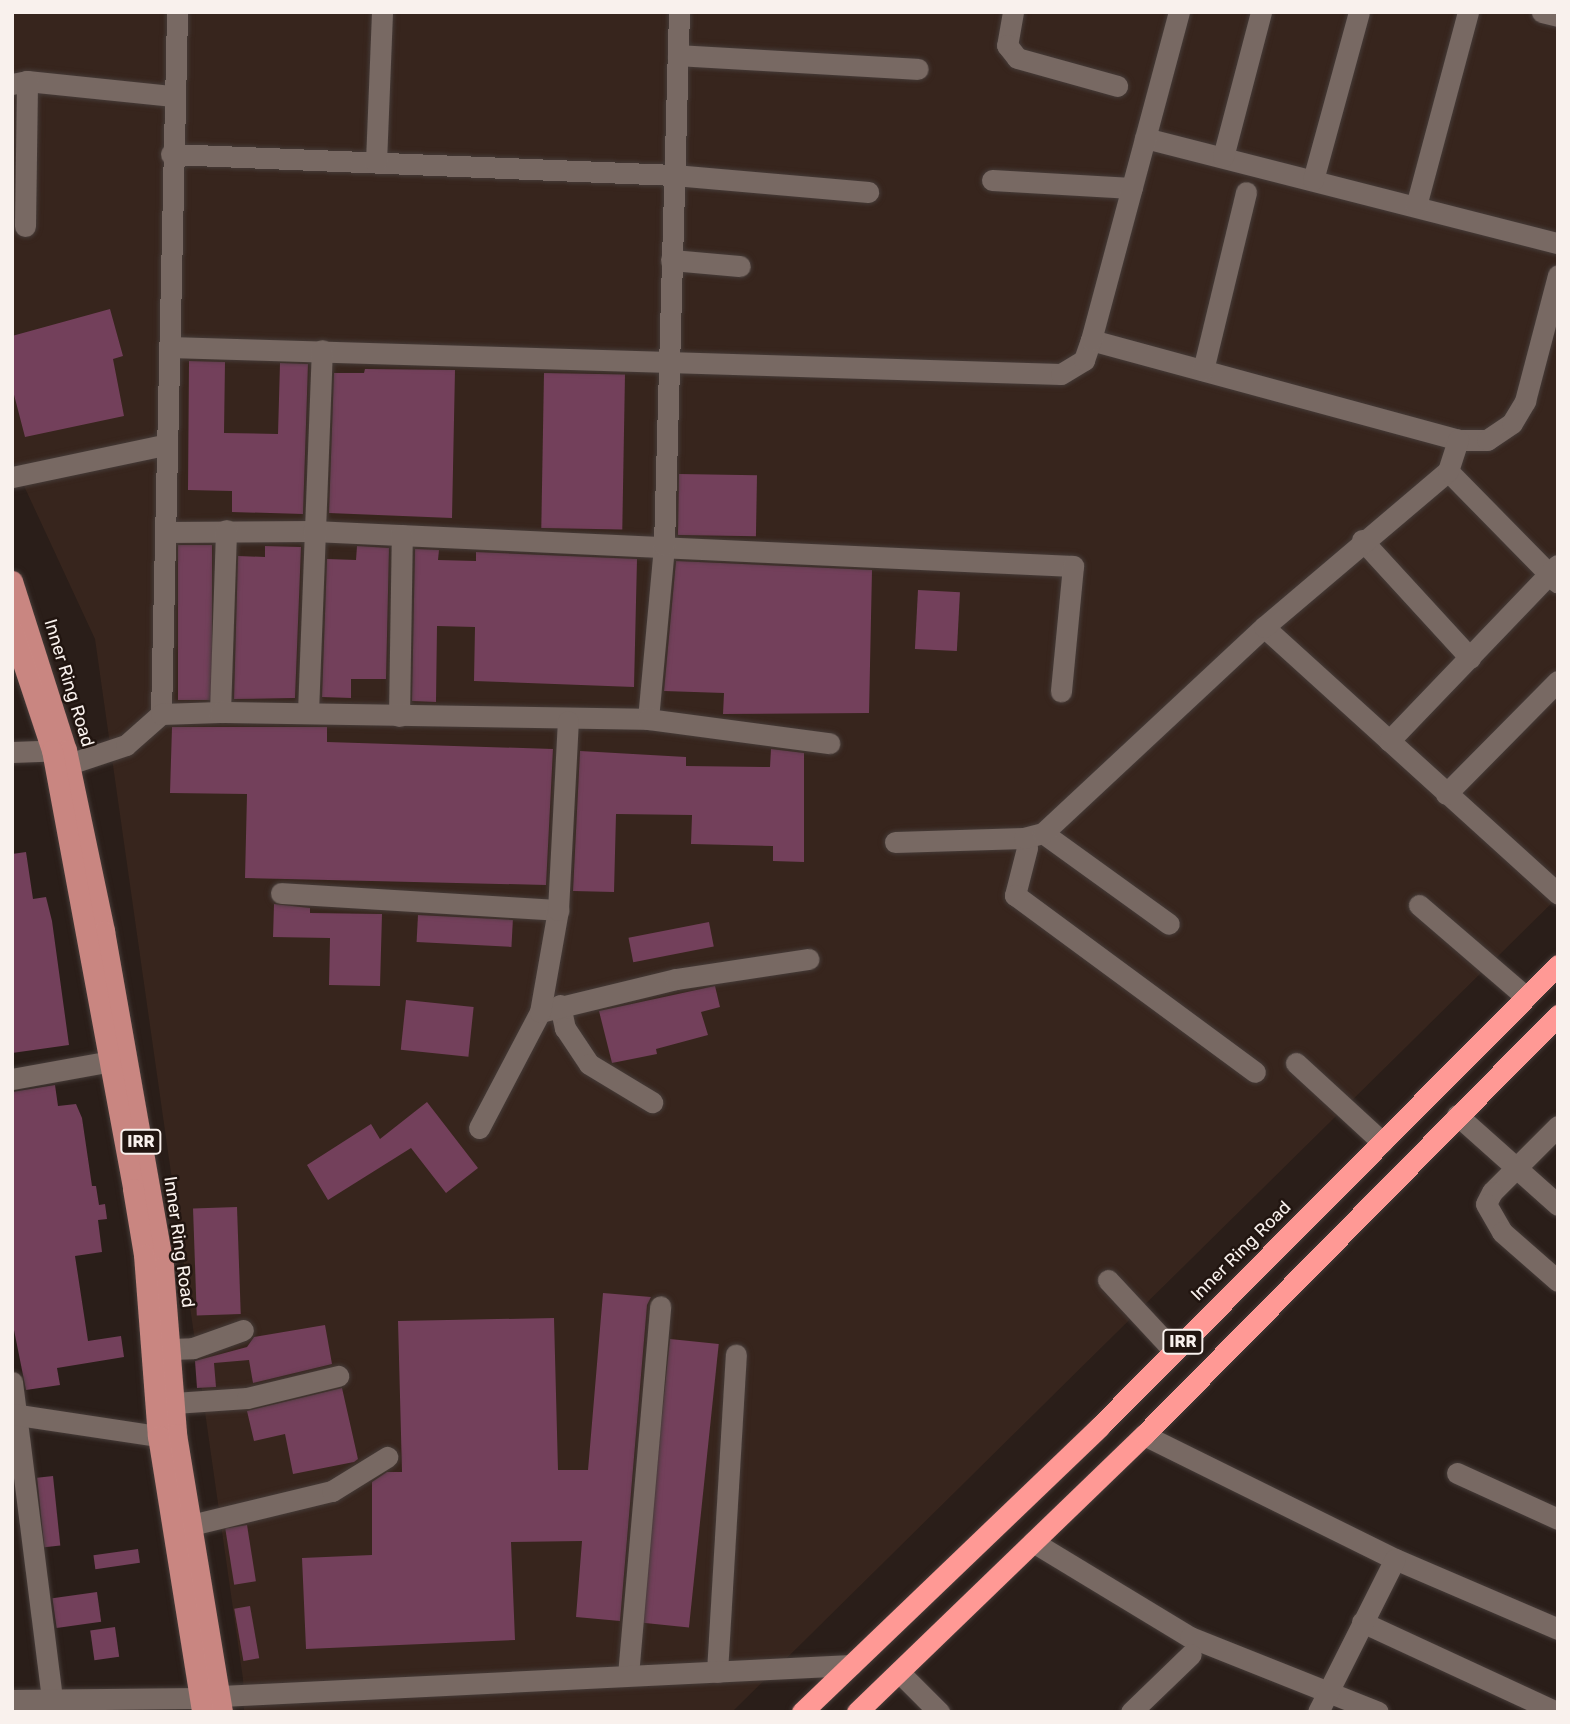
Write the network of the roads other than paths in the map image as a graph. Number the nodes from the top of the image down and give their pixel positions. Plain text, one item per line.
1 (177, 12) edge
2 (382, 12) edge
3 (679, 12) edge
4 (1013, 12) edge
5 (1178, 12) edge
6 (1261, 12) edge
7 (1359, 12) edge
8 (1468, 12) edge
9 (1542, 12) edge
10 (1558, 16) edge
11 (678, 55) junction
12 (918, 69) dead end
13 (20, 83) edge
14 (1116, 86) dead end
15 (173, 96) junction
16 (1145, 138) junction
17 (171, 154) junction
18 (1223, 157) junction
19 (376, 162) junction
20 (674, 175) junction
21 (992, 180) dead end
22 (1313, 180) junction
23 (1132, 188) junction
24 (869, 192) dead end
25 (1246, 192) dead end
26 (1416, 206) junction
27 (25, 226) dead end
28 (1558, 243) edge
29 (671, 260) junction
30 (740, 265) dead end
31 (1558, 275) edge
32 (1091, 340) junction
33 (169, 347) junction
34 (322, 350) junction
35 (668, 363) junction
36 (1203, 370) junction
37 (1458, 440) junction
38 (164, 445) junction
39 (1448, 471) junction
40 (12, 477) edge
41 (226, 530) junction
42 (313, 531) junction
43 (164, 532) junction
44 (402, 535) junction
45 (1362, 540) junction
46 (664, 545) junction
47 (1555, 574) edge
48 (12, 581) edge
49 (1264, 627) junction
50 (12, 629) edge
51 (1470, 658) junction
52 (1558, 681) edge
53 (1060, 691) dead end
54 (220, 712) junction
55 (308, 712) junction
56 (161, 714) junction
57 (399, 716) junction
58 (648, 719) junction
59 (568, 721) junction
60 (1389, 741) junction
61 (828, 743) dead end
62 (12, 752) edge
63 (63, 755) junction
64 (1446, 794) junction
65 (1034, 836) junction
66 (895, 842) dead end
67 (281, 893) dead end
68 (1558, 894) edge
69 (1419, 905) dead end
70 (558, 910) junction
71 (1170, 924) dead end
72 (808, 959) dead end
73 (1558, 965) edge
74 (1526, 998) junction
75 (550, 1008) junction
76 (1558, 1015) edge
77 (111, 1061) junction
78 (1296, 1063) dead end
79 (1255, 1072) dead end
80 (12, 1079) edge
81 (652, 1102) dead end
82 (1457, 1115) junction
83 (1558, 1126) edge
84 (479, 1128) dead end
85 (1382, 1142) junction
86 (1515, 1169) junction
87 (1558, 1205) edge
88 (1108, 1280) dead end
89 (1558, 1281) edge
90 (660, 1306) dead end
91 (243, 1330) dead end
92 (170, 1349) junction
93 (1174, 1351) junction
94 (736, 1355) dead end
95 (338, 1376) dead end
96 (12, 1382) edge
97 (174, 1403) junction
98 (15, 1415) edge
99 (167, 1435) junction
100 (1144, 1435) junction
101 (387, 1457) dead end
102 (1457, 1473) dead end
103 (1558, 1519) edge
104 (191, 1525) junction
105 (979, 1542) junction
106 (1033, 1542) junction
107 (1395, 1559) junction
108 (1005, 1569) junction
109 (1362, 1622) junction
110 (1558, 1629) edge
111 (1191, 1654) dead end
112 (851, 1665) junction
113 (717, 1672) junction
114 (899, 1672) junction
115 (628, 1675) junction
116 (1329, 1690) junction
117 (52, 1698) junction
118 (12, 1700) edge
119 (222, 1704) edge
120 (201, 1705) edge
121 (802, 1712) edge
122 (857, 1712) edge
123 (939, 1712) edge
124 (1131, 1712) edge
125 (1318, 1712) edge
126 (1378, 1712) edge
127 (1557, 1712) edge

1 - 15 street
2 - 19 street
3 - 11 street
4 - 14 street
5 - 16 street
6 - 18 street
7 - 22 street
8 - 26 street
9 - 10 street
11 - 12 street
11 - 20 street
13 - 15 street
13 - 27 street
15 - 17 street
16 - 18 street
16 - 23 street
17 - 19 street
17 - 33 street
18 - 22 street
19 - 20 street
20 - 24 street
20 - 29 street
21 - 23 street
22 - 26 street
23 - 32 street
25 - 36 street
26 - 28 street
29 - 30 street
29 - 35 street
31 - 37 street
32 - 35 street
32 - 36 street
33 - 34 street
33 - 38 street
34 - 35 street
34 - 42 street
35 - 46 street
36 - 37 street
37 - 39 street
38 - 40 street
38 - 43 street
39 - 45 street
39 - 47 street
41 - 42 street
41 - 43 street
41 - 54 street
42 - 44 street
42 - 55 street
43 - 56 street
44 - 46 street
44 - 57 street
45 - 49 street
45 - 51 street
46 - 53 street
46 - 58 street
47 - 51 street
48 - 63 main road, Inner Ring Road / IRR
49 - 60 street
49 - 65 street
50 - 63 main road, Inner Ring Road / IRR
51 - 60 street
52 - 64 street
54 - 55 street
54 - 56 street
55 - 57 street
56 - 63 street
57 - 59 street
58 - 59 street
58 - 61 street
59 - 70 street
60 - 64 street
62 - 63 street
63 - 77 main road, Inner Ring Road / IRR
63 - 92 main road, Inner Ring Road / IRR
64 - 68 street
65 - 66 street
65 - 71 street
65 - 79 street
67 - 70 street
69 - 74 street
70 - 75 street
72 - 75 street
73 - 74 highway, Inner Ring Road / IRR
74 - 85 highway, Inner Ring Road / IRR
75 - 81 street
75 - 84 street
76 - 82 highway, IRR
77 - 80 street
77 - 99 main road, Inner Ring Road / IRR
78 - 85 street
82 - 86 street
82 - 100 highway, IRR
83 - 86 street
85 - 93 highway, Inner Ring Road / IRR
86 - 87 street
86 - 89 street
88 - 93 street
90 - 115 street
91 - 92 street
92 - 97 main road, Inner Ring Road / IRR
93 - 105 highway, Inner Ring Road / IRR
94 - 113 street
95 - 97 street
96 - 98 street
97 - 99 main road, Inner Ring Road / IRR
98 - 99 street
98 - 117 street
99 - 104 main road, Inner Ring Road / IRR
99 - 120 main road, Inner Ring Road / IRR
100 - 106 highway, IRR
100 - 107 street
101 - 104 street
102 - 103 street
104 - 119 main road, Inner Ring Road / IRR
105 - 108 highway
105 - 112 highway, Inner Ring Road / IRR
106 - 108 highway, IRR
106 - 116 street
107 - 109 street
107 - 110 street
108 - 114 highway, IRR
109 - 116 street
109 - 127 street
111 - 124 street
112 - 113 street
112 - 121 highway, Inner Ring Road / IRR
113 - 115 street
114 - 122 highway, IRR
114 - 123 street
115 - 119 street
116 - 125 street
116 - 126 street
117 - 118 street
117 - 120 street

